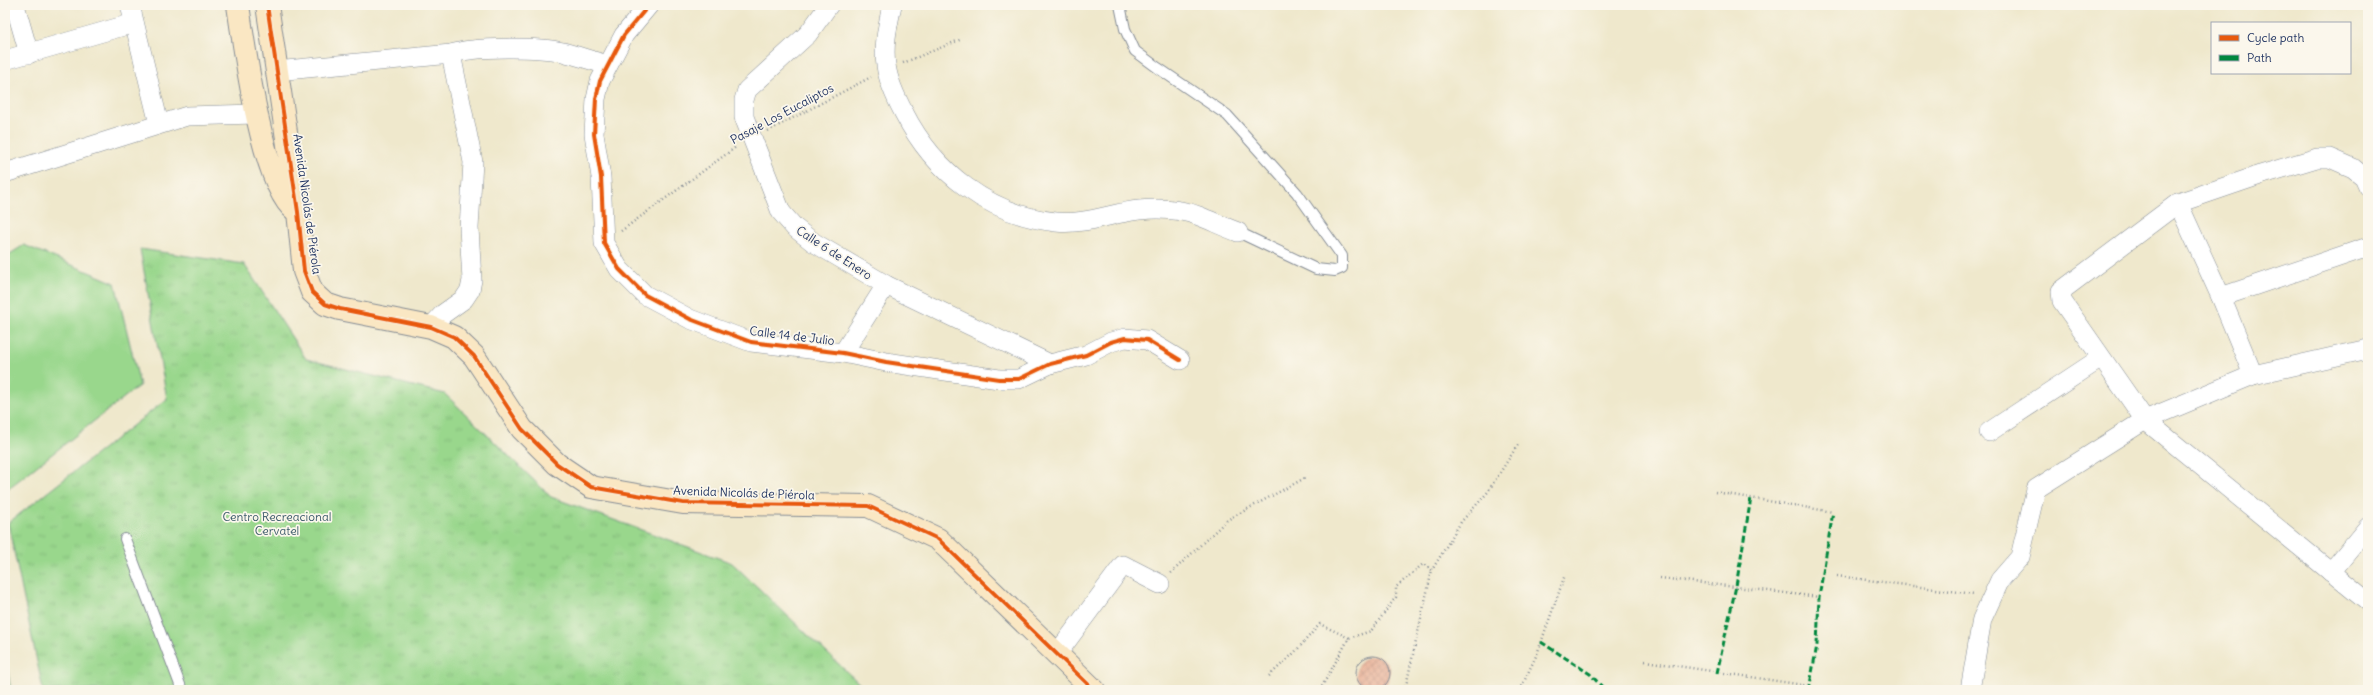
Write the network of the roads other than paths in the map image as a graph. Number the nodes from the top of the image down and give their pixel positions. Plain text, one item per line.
1 (15, 5) edge
2 (130, 5) edge
3 (238, 5) edge
4 (267, 5) edge
5 (649, 5) edge
6 (828, 5) edge
7 (892, 5) edge
8 (1120, 5) edge
9 (134, 23) junction
10 (29, 54) junction
11 (451, 54) junction
12 (5, 60) edge
13 (608, 65) junction
14 (276, 71) junction
15 (255, 114) junction
16 (159, 124) junction
17 (5, 173) edge
18 (2368, 186) edge
19 (2178, 203) junction
20 (298, 212) junction
21 (1238, 232) joint
22 (2368, 247) edge
23 (886, 285) junction
24 (2221, 297) junction
25 (431, 326) junction
26 (2368, 349) edge
27 (843, 353) junction
28 (2101, 358) junction
29 (1180, 360) dead end
30 (1050, 364) junction
31 (2252, 375) junction
32 (2145, 420) junction
33 (1989, 432) dead end
34 (2368, 527) edge
35 (125, 539) dead end
36 (2331, 572) junction
37 (1160, 584) road end
38 (2368, 602) edge
39 (1057, 654) junction
40 (182, 690) edge
41 (1094, 690) edge
42 (1970, 690) edge

1 - 10 street
2 - 9 street
3 - 15 street
4 - 14 street, Avenida Nicolás de Piérola
5 - 13 street, Calle 14 de Julio
6 - 23 street, Calle 6 de Enero
7 - 21 street
8 - 21 lane
9 - 10 street
9 - 16 street
10 - 12 street
11 - 13 street
11 - 14 street
11 - 25 street
13 - 27 street, Calle 14 de Julio
14 - 20 street, Avenida Nicolás de Piérola
15 - 16 street
15 - 20 street
16 - 17 street
18 - 19 street
19 - 24 street
19 - 28 street
20 - 25 street, Avenida Nicolás de Piérola
22 - 24 street
23 - 27 street
23 - 30 street, Calle 6 de Enero
24 - 31 street
25 - 39 street, Avenida Nicolás de Piérola
26 - 31 street
27 - 30 street, Calle 14 de Julio
28 - 32 street
28 - 33 street
29 - 30 street, Calle 14 de Julio
31 - 32 street
32 - 36 street
32 - 42 street
34 - 36 street
35 - 40 lane
36 - 38 street
37 - 39 street
39 - 41 street, Avenida Nicolás de Piérola

